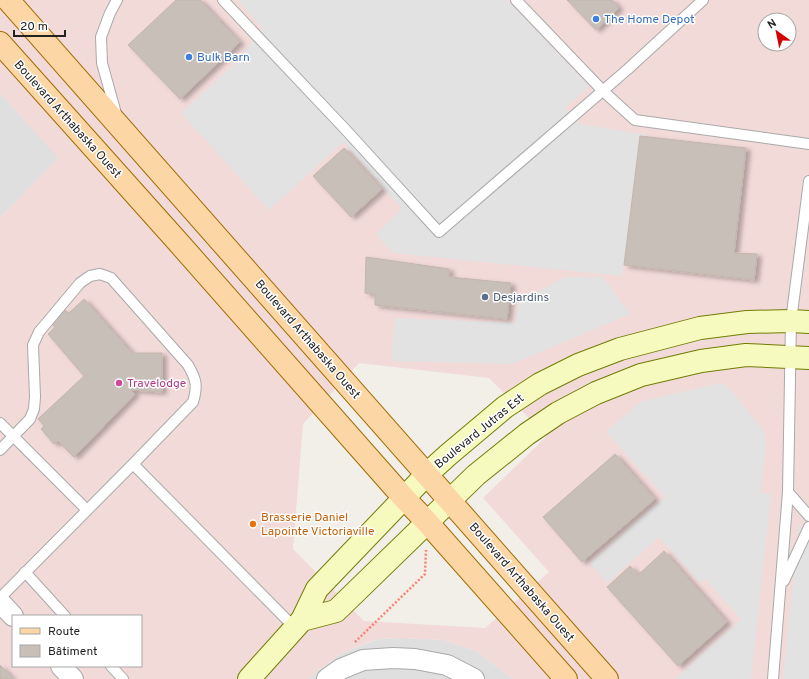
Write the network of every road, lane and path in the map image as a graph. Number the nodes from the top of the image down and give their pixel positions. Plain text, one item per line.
1 (8, 0) edge
2 (117, 0) edge
3 (222, 0) edge
4 (516, 0) edge
5 (703, 0) edge
6 (0, 43) edge
7 (603, 91) junction
8 (119, 124) junction
9 (809, 144) edge
10 (809, 181) edge
11 (800, 322) edge
12 (800, 357) edge
13 (0, 424) edge
14 (13, 436) junction
15 (0, 450) edge
16 (133, 464) junction
17 (427, 474) junction
18 (788, 492) junction
19 (404, 498) junction
20 (450, 500) junction
21 (87, 510) junction
22 (809, 516) edge
23 (427, 522) junction
24 (809, 527) edge
25 (25, 572) junction
26 (780, 589) junction
27 (0, 598) edge
28 (0, 602) edge
29 (12, 615) edge
30 (64, 615) edge
31 (299, 624) junction
32 (354, 644) dead end
33 (62, 667) edge
34 (112, 667) edge
35 (73, 679) edge
36 (123, 679) edge
37 (249, 679) edge
38 (327, 679) edge
39 (474, 679) edge
40 (566, 679) edge
41 (607, 679) edge
42 (773, 679) edge

1 - 8 main road, Boulevard Arthabaska Ouest
2 - 8 lane
3 - 7 lane
4 - 7 lane
5 - 7 lane
6 - 19 main road, Boulevard Arthabaska Ouest
7 - 9 lane
8 - 17 main road, Boulevard Arthabaska Ouest
10 - 11 lane
11 - 12 lane
11 - 17 main road, Boulevard Jutras Est
12 - 18 lane
12 - 20 main road
13 - 14 lane
14 - 15 lane
14 - 16 lane
14 - 21 lane
16 - 21 lane
16 - 31 lane
17 - 19 main road, Boulevard Jutras Est
17 - 20 main road, Boulevard Arthabaska Ouest
18 - 22 lane
18 - 26 lane
19 - 23 main road, Boulevard Arthabaska Ouest
19 - 31 main road, Boulevard Jutras Est
20 - 23 main road
20 - 41 main road, Boulevard Arthabaska Ouest
21 - 25 lane
23 - 31 main road
23 - 32 path
23 - 40 main road, Boulevard Arthabaska Ouest
24 - 26 lane
25 - 27 lane
25 - 30 lane
26 - 42 lane
28 - 29 street
31 - 37 main road, Boulevard Jutras Est
33 - 35 street
34 - 36 lane
38 - 39 street

